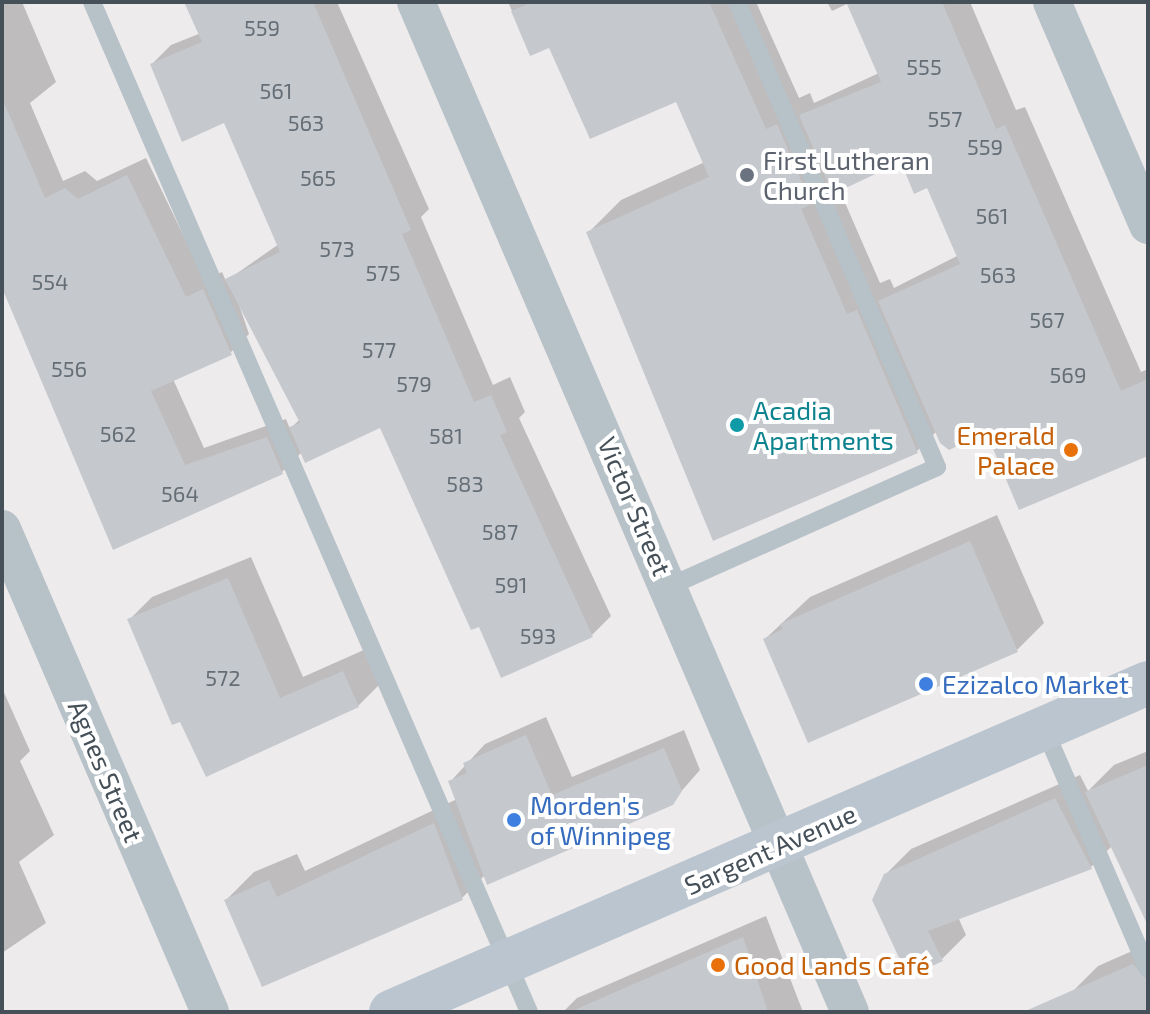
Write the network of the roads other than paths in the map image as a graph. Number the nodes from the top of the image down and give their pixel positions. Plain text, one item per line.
1 (92, 2) edge
2 (416, 2) edge
3 (737, 2) edge
4 (1052, 2) edge
5 (1148, 225) edge
6 (2, 529) edge
7 (670, 586) junction
8 (1148, 683) edge
9 (1044, 728) junction
10 (778, 844) junction
11 (509, 965) junction
12 (1148, 969) edge
13 (210, 1012) edge
14 (391, 1012) edge
15 (529, 1012) edge
16 (850, 1012) edge

1 - 11 lane
2 - 7 street, Victor Street
3 - 7 lane
4 - 5 street
6 - 13 street, Agnes Street
7 - 10 street, Victor Street
8 - 9 main road, Sargent Avenue
9 - 10 main road, Sargent Avenue
9 - 12 lane
10 - 11 main road, Sargent Avenue
10 - 16 street, Victor Street
11 - 14 main road, Sargent Avenue
11 - 15 lane

